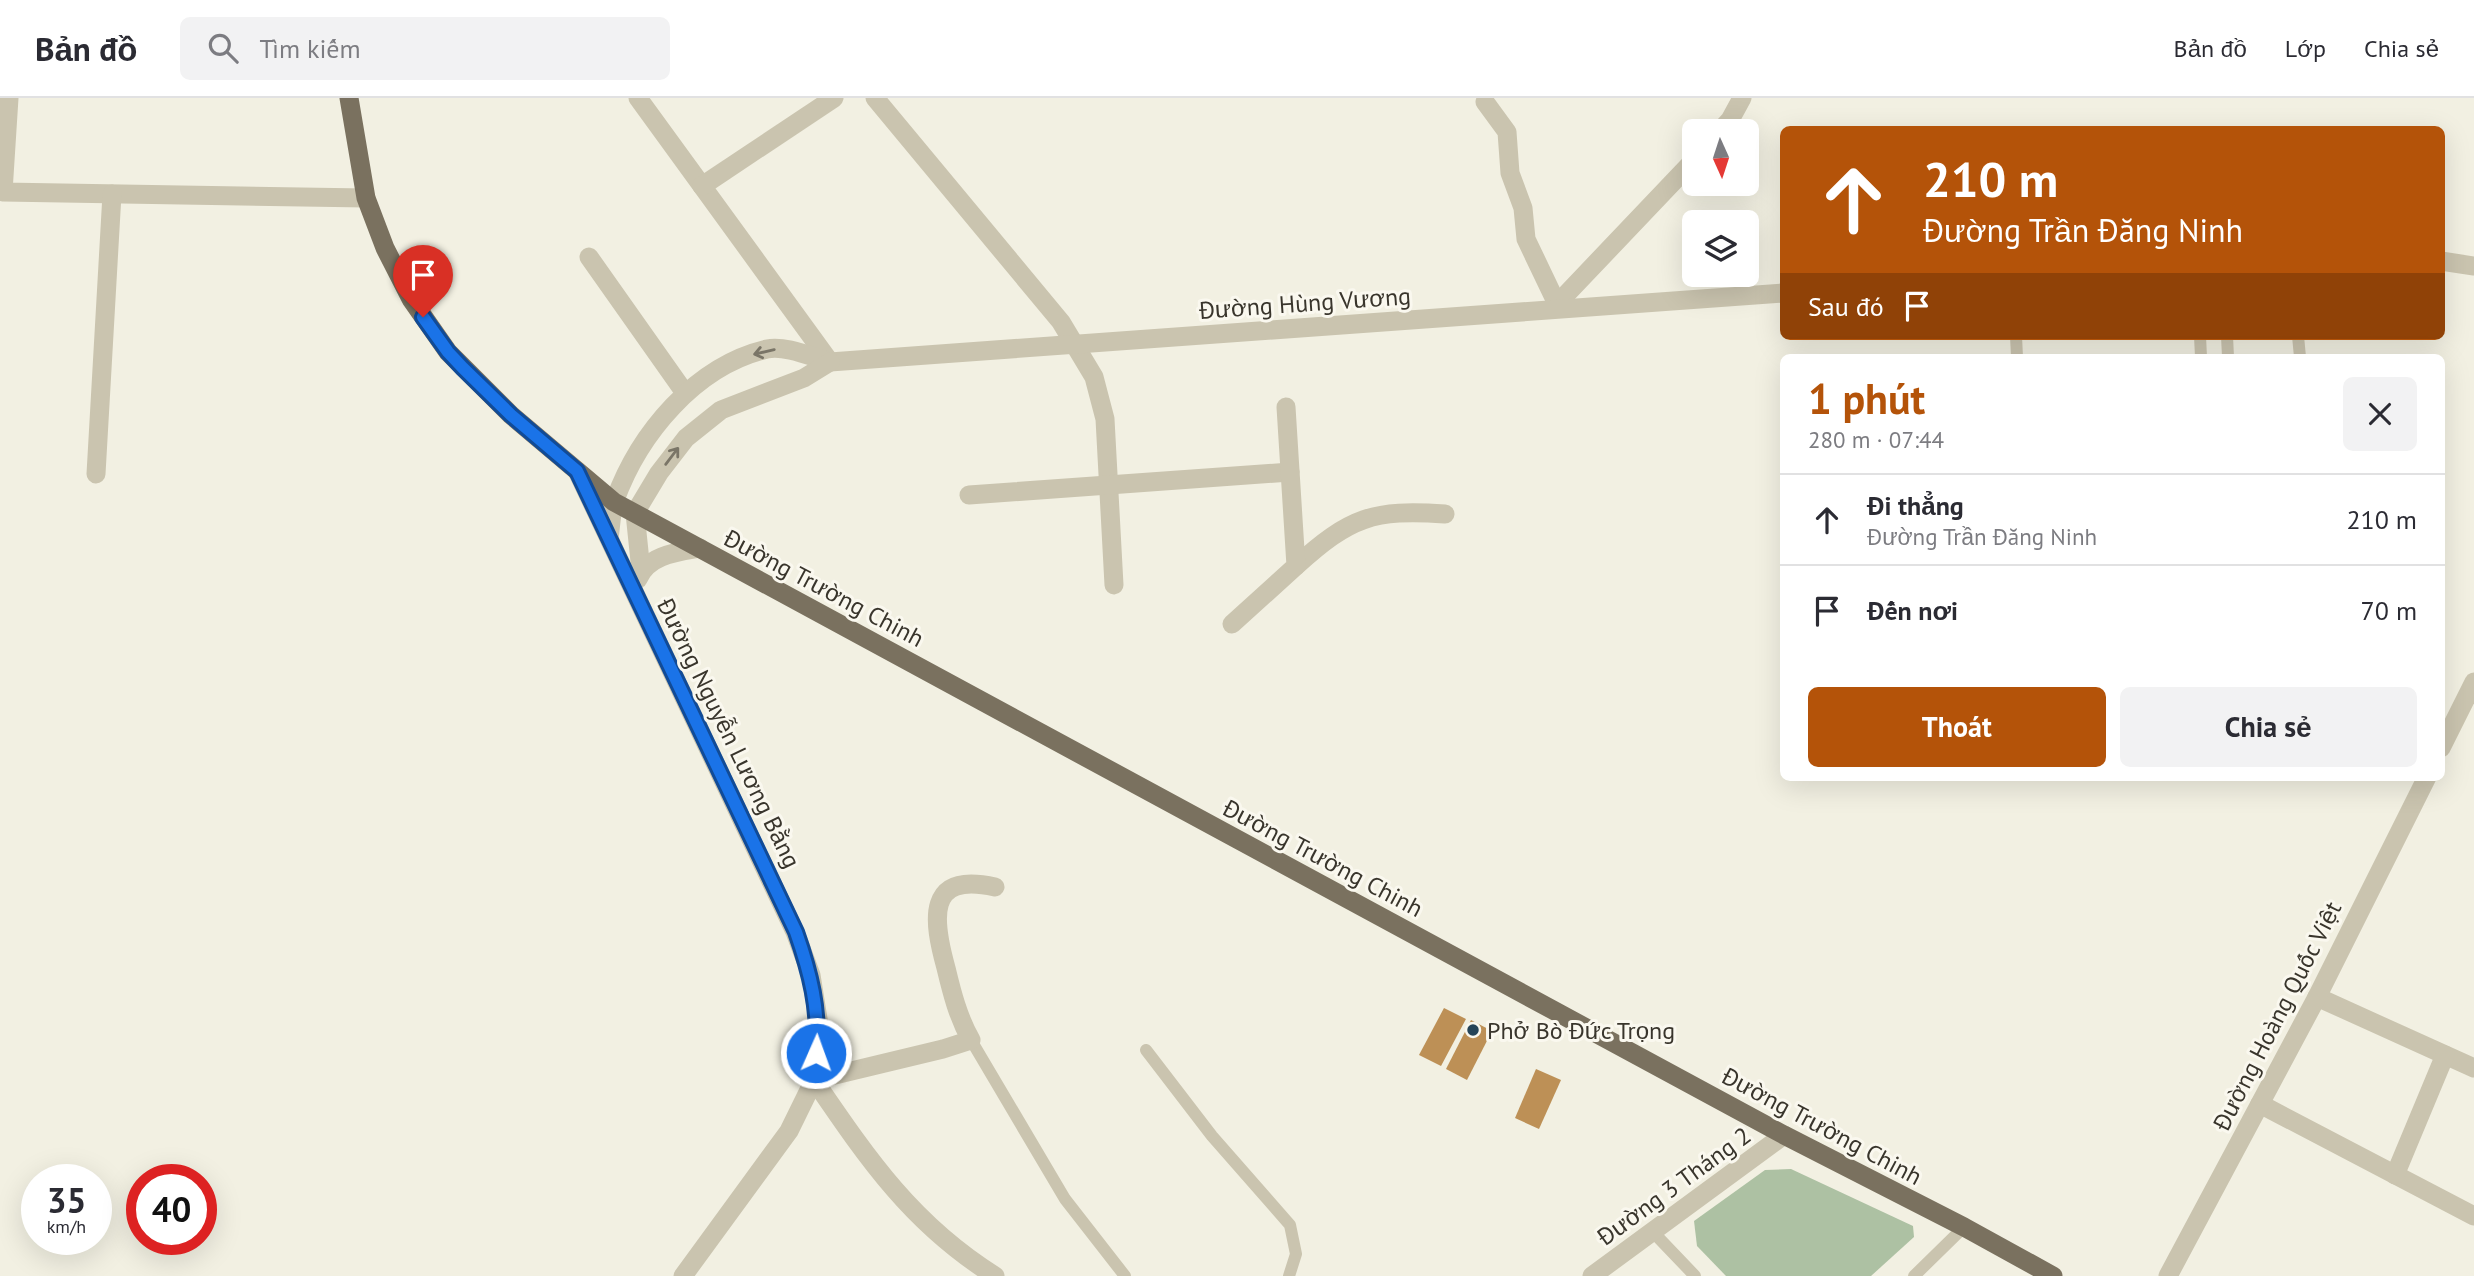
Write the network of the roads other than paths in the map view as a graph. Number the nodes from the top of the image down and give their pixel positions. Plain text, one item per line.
1 (9, 98) edge
2 (349, 98) edge
3 (638, 98) edge
4 (834, 98) edge
5 (875, 98) edge
6 (1742, 98) edge
7 (1485, 102) dead end
8 (1731, 119) edge
9 (1682, 173) edge
10 (702, 186) junction
11 (1, 192) edge
12 (112, 194) junction
13 (366, 198) junction
14 (589, 257) dead end
15 (2445, 262) edge
16 (2474, 266) edge
17 (1780, 293) edge
18 (1557, 306) junction
19 (1075, 345) junction
20 (830, 362) junction
21 (685, 393) junction
22 (1286, 407) dead end
23 (577, 471) junction
24 (1290, 472) junction
25 (96, 474) dead end
26 (1109, 486) junction
27 (969, 495) dead end
28 (614, 502) junction
29 (635, 513) junction
30 (1445, 514) dead end
31 (609, 538) junction
32 (700, 548) junction
33 (1296, 566) junction
34 (641, 571) junction
35 (1114, 585) dead end
36 (634, 590) junction
37 (1232, 624) dead end
38 (2474, 682) edge
39 (2445, 740) edge
40 (2425, 781) edge
41 (995, 887) dead end
42 (2317, 997) junction
43 (971, 1040) junction
44 (1146, 1050) dead end
45 (2445, 1055) junction
46 (2474, 1068) edge
47 (814, 1080) junction
48 (2260, 1104) junction
49 (1784, 1135) junction
50 (2395, 1175) junction
51 (2474, 1216) edge
52 (1964, 1227) junction
53 (1653, 1232) junction
54 (683, 1276) edge
55 (995, 1276) edge
56 (1125, 1276) edge
57 (1289, 1276) edge
58 (1592, 1276) edge
59 (1695, 1276) edge
60 (1914, 1276) edge
61 (2053, 1276) edge
62 (2168, 1276) edge

1 - 11 street
2 - 13 main road, Đường Trường Chinh
3 - 10 street
4 - 10 street
5 - 19 street
6 - 8 street
7 - 18 street
9 - 18 street
10 - 20 street
11 - 12 street
12 - 13 street
12 - 25 street
13 - 23 main road, Đường Trường Chinh
14 - 21 street
15 - 16 street
17 - 18 street, Đường Hùng Vương
18 - 19 street, Đường Hùng Vương
19 - 20 street, Đường Hùng Vương
19 - 26 street
20 -> 21 street, Đường Hùng Vương
29 -> 20 street, Đường Hùng Vương
21 - 28 street, Đường Hùng Vương
22 - 24 street
23 - 28 main road, Đường Trường Chinh
23 - 31 street, Đường Nguyễn Lương Bằng
24 - 26 street
24 - 33 street
26 - 27 street
26 - 35 street
28 - 29 main road, Đường Trường Chinh
28 - 31 street
29 - 32 main road, Đường Trường Chinh
29 - 34 street
30 - 33 street
31 - 36 street, Đường Nguyễn Lương Bằng
32 - 34 street
32 - 49 main road, Đường Trường Chinh
33 - 37 street
34 - 36 street
36 - 47 street, Đường Nguyễn Lương Bằng
38 - 39 street
40 - 42 street, Đường Hoàng Quốc Việt
41 - 43 street
42 - 45 street
42 - 48 street, Đường Hoàng Quốc Việt
43 - 47 street
43 - 56 lane
44 - 57 lane
45 - 46 street
45 - 50 street
47 - 54 street, Đường Nguyễn Lương Bằng
47 - 55 street
48 - 50 street
48 - 62 street, Đường Hoàng Quốc Việt
49 - 52 main road, Đường Trường Chinh
49 - 53 street, Đường 3 Tháng 2
50 - 51 street
52 - 60 lane
52 - 61 main road, Đường Trường Chinh
53 - 58 street, Đường 3 Tháng 2
53 - 59 lane

